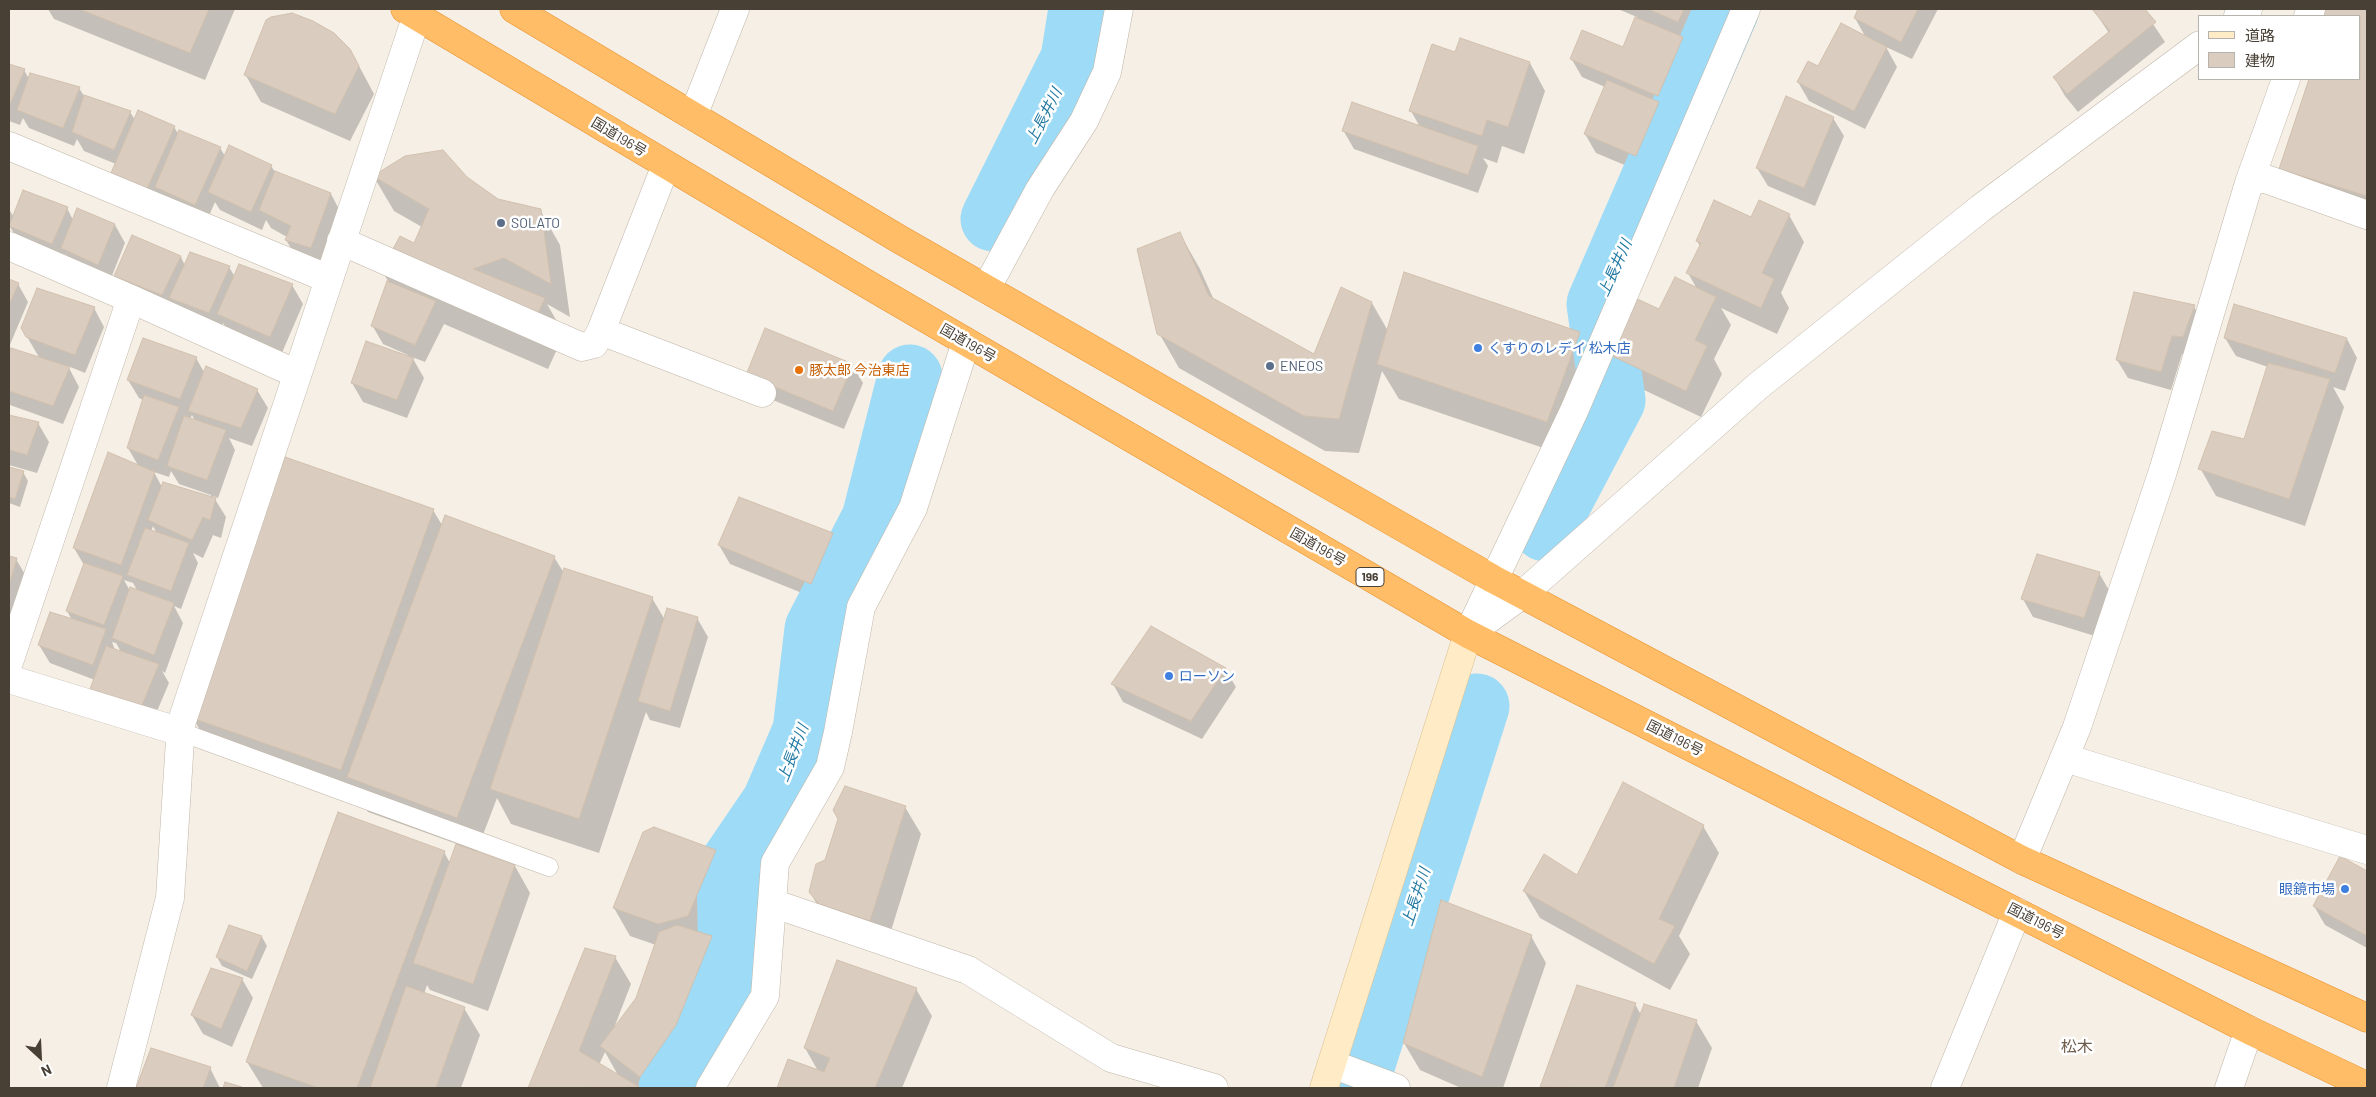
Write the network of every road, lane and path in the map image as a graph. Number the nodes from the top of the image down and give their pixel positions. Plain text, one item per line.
1 (514, 9) edge
2 (735, 9) edge
3 (1119, 9) edge
4 (1746, 9) edge
5 (413, 11) edge
6 (2198, 46) edge
7 (2286, 80) edge
8 (692, 116) junction
9 (9, 146) edge
10 (666, 165) junction
11 (2249, 183) junction
12 (2367, 215) edge
13 (341, 241) junction
14 (9, 246) edge
15 (329, 279) junction
16 (986, 289) junction
17 (131, 299) junction
18 (601, 330) junction
19 (966, 342) junction
20 (297, 374) junction
21 (762, 393) dead end
22 (1493, 579) junction
23 (1524, 593) junction
24 (1468, 634) junction
25 (9, 662) edge
26 (9, 680) edge
27 (181, 732) junction
28 (2065, 758) junction
29 (2367, 850) edge
30 (2022, 860) junction
31 (549, 867) dead end
32 (772, 904) junction
33 (2017, 912) junction
34 (2367, 1018) edge
35 (2249, 1030) junction
36 (1328, 1076) edge
37 (2367, 1086) edge
38 (121, 1088) edge
39 (710, 1088) edge
40 (1214, 1088) edge
41 (1396, 1088) edge
42 (1946, 1088) edge
43 (2229, 1088) edge

1 - 8 highway
2 - 8 street
3 - 16 street
4 - 22 street
5 - 10 highway, 国道196号 / 196
5 - 13 street
6 - 23 street
7 - 11 street
8 - 16 highway
9 - 15 street
10 - 18 street
10 - 19 highway, 国道196号 / 196
11 - 12 street
11 - 28 street
13 - 15 street
13 - 18 street
14 - 17 street
15 - 20 street
16 - 22 highway
17 - 20 street
17 - 25 street
18 - 21 street
19 - 24 highway, 国道196号 / 196
19 - 32 street
20 - 27 street
22 - 23 highway
22 - 24 street
23 - 24 street
23 - 30 highway
24 - 33 highway, 国道196号 / 196
24 - 36 street
26 - 27 street
27 - 31 lane
27 - 38 street
28 - 29 street
28 - 30 street
30 - 34 highway
32 - 39 street
32 - 40 street
33 - 35 highway, 国道196号 / 196
33 - 42 street
35 - 37 highway, 国道196号 / 196
35 - 43 street
36 - 41 street

